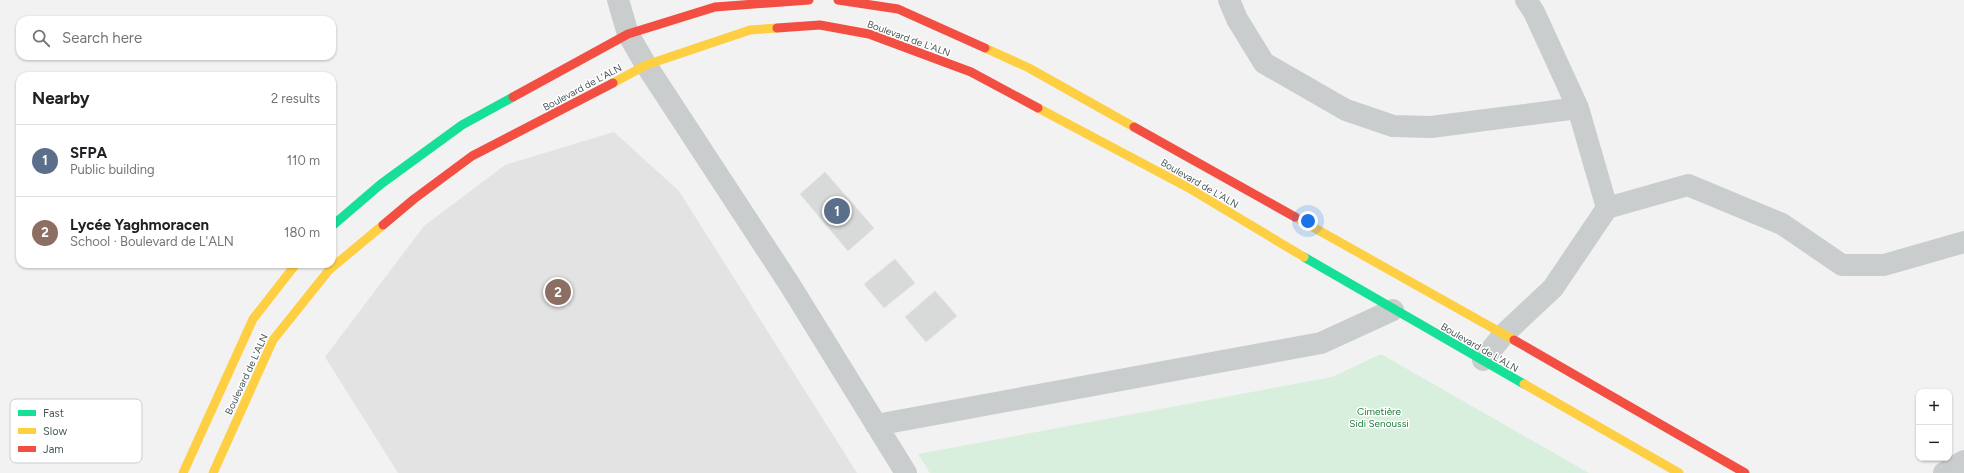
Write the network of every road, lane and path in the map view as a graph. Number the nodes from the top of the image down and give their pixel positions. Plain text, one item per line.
1 (618, 0) edge
2 (809, 0) edge
3 (838, 0) edge
4 (1229, 0) edge
5 (1526, 0) edge
6 (628, 34) junction
7 (646, 65) junction
8 (1578, 108) junction
9 (1606, 208) junction
10 (336, 223) edge
11 (1964, 242) edge
12 (336, 264) edge
13 (293, 268) edge
14 (331, 268) edge
15 (1393, 310) junction
16 (1504, 334) junction
17 (1483, 360) junction
18 (876, 425) junction
19 (1964, 461) edge
20 (183, 473) edge
21 (213, 473) edge
22 (906, 473) edge
23 (1679, 473) edge
24 (1745, 473) edge
25 (1944, 473) edge

1 - 6 street
2 - 6 main road
3 - 16 main road, Boulevard de L'ALN
4 - 8 street
5 - 8 street
6 - 7 street
6 - 10 main road
7 - 12 main road, Boulevard de L'ALN
7 - 15 main road, Boulevard de L'ALN
7 - 18 street
8 - 9 street
9 - 11 street
9 - 16 street
13 - 20 main road, Boulevard de L'ALN
14 - 21 main road, Boulevard de L'ALN
15 - 17 main road, Boulevard de L'ALN
15 - 18 street
16 - 17 street
16 - 24 main road, Boulevard de L'ALN
17 - 23 main road, Boulevard de L'ALN
18 - 22 street
19 - 25 street

